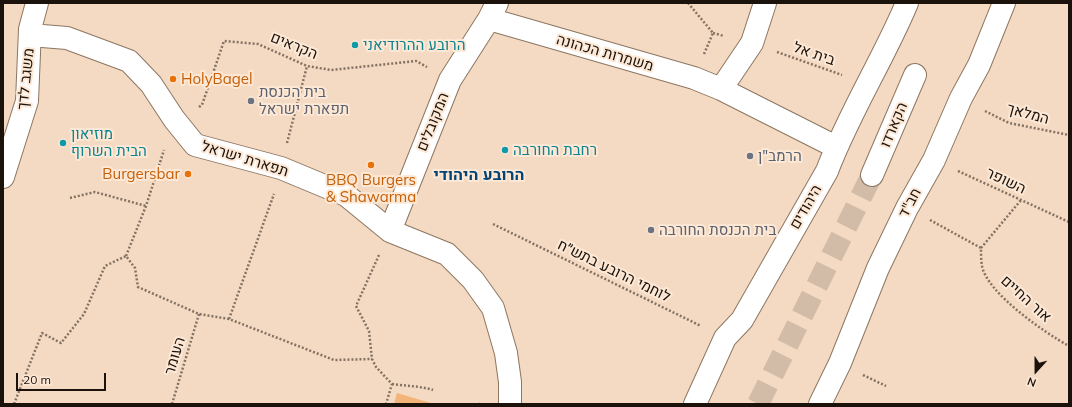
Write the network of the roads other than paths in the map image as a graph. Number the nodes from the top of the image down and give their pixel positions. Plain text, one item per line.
1 (36, 3) edge
2 (765, 3) edge
3 (907, 3) edge
4 (1004, 3) edge
5 (493, 11) edge
6 (30, 35) junction
7 (915, 76) dead end
8 (722, 88) junction
9 (836, 148) junction
10 (872, 175) tunnel mouth
11 (3, 177) edge
12 (390, 231) junction
13 (510, 404) edge
14 (695, 404) edge
15 (820, 404) edge

1 - 6 street, משגב לדך
2 - 8 street
3 - 9 street, היהודים
4 - 15 street, חב"ד
5 - 8 street, משמרות הכהונה
5 - 12 street, המקובלים
6 - 11 street, משגב לדך
6 - 12 street, תפארת ישראל
7 - 10 street, הקארדו
8 - 9 street, משמרות הכהונה
9 - 14 street, היהודים
12 - 13 street, תפארת ישראל

